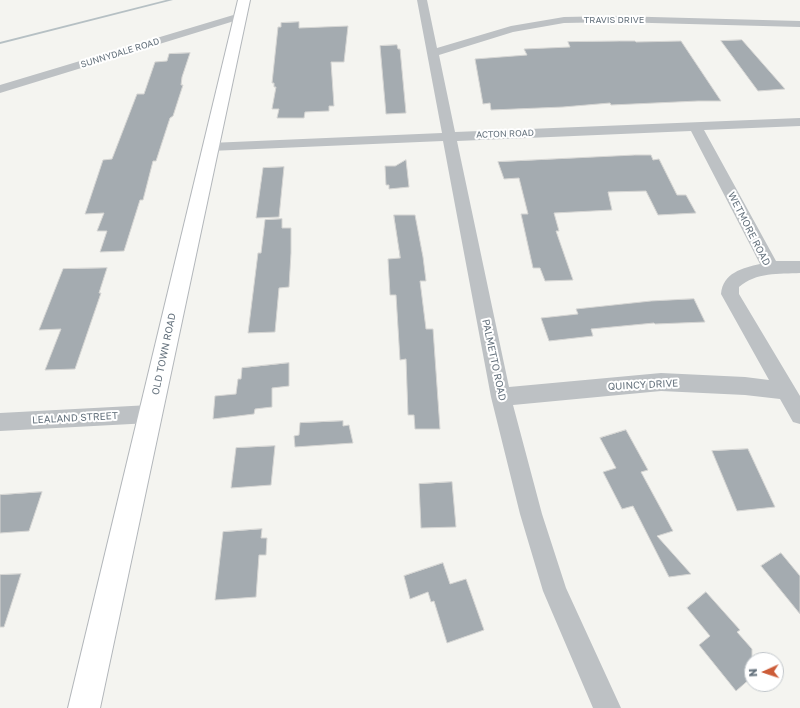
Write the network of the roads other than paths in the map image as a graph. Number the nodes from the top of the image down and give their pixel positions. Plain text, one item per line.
1 (422, 0) edge
2 (242, 8) edge
3 (800, 24) edge
4 (432, 53) junction
5 (0, 89) edge
6 (800, 122) edge
7 (695, 126) junction
8 (449, 136) junction
9 (210, 147) junction
10 (800, 266) edge
11 (771, 268) junction
12 (785, 391) junction
13 (501, 397) junction
14 (150, 414) junction
15 (800, 415) edge
16 (0, 422) edge
17 (84, 708) edge
18 (607, 708) edge

1 - 4 street, PALMETTO ROAD
2 - 5 street, SUNNYDALE ROAD
2 - 9 main road, OLD TOWN ROAD
3 - 4 street, TRAVIS DRIVE
4 - 8 street, PALMETTO ROAD
6 - 7 street, ACTON ROAD
7 - 8 street, ACTON ROAD
7 - 11 street, WETMORE ROAD
8 - 9 street, ACTON ROAD
8 - 13 street, PALMETTO ROAD
9 - 14 main road, OLD TOWN ROAD
10 - 11 street
11 - 12 street, WETMORE ROAD
12 - 13 street, QUINCY DRIVE
12 - 15 street, WETMORE ROAD
13 - 18 street, PALMETTO ROAD
14 - 16 street, LEALAND STREET
14 - 17 main road, OLD TOWN ROAD

